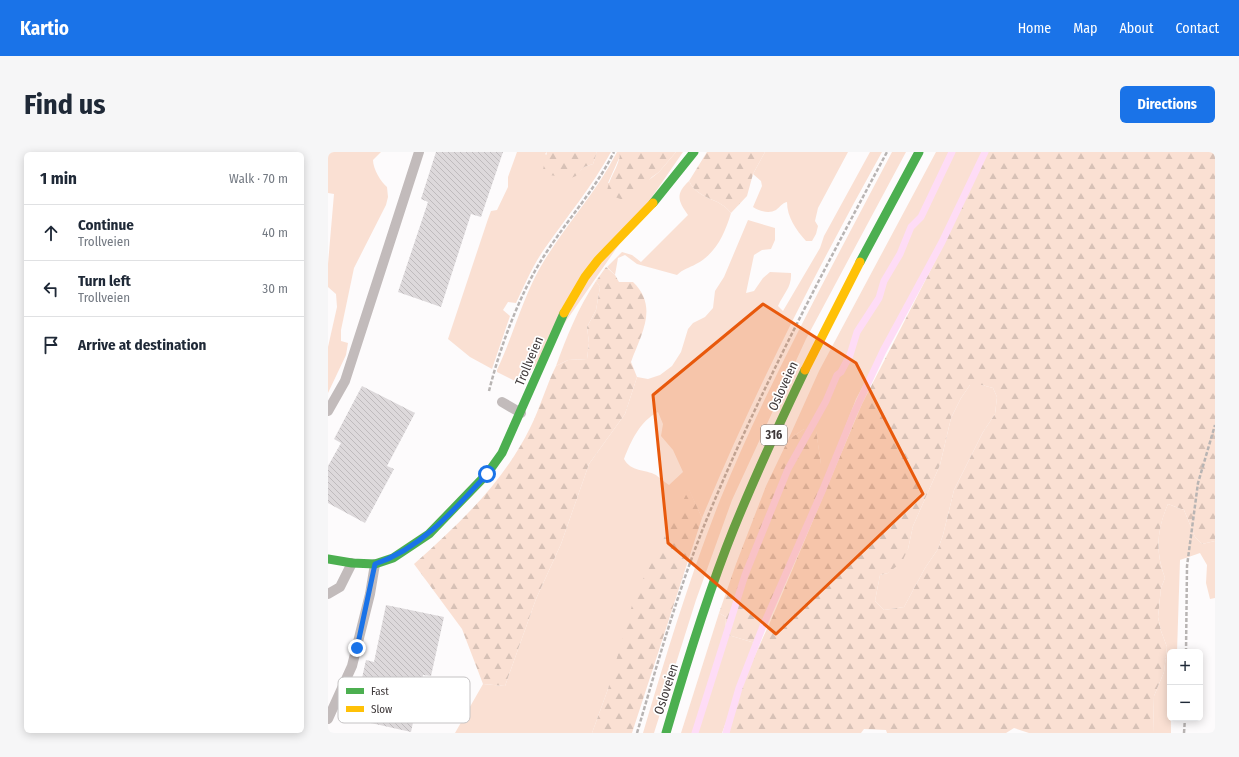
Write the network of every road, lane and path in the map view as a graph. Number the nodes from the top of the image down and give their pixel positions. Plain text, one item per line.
1 (419, 152) edge
2 (614, 152) edge
3 (694, 152) edge
4 (919, 152) edge
5 (489, 392) dead end
6 (502, 402) dead end
7 (328, 411) edge
8 (521, 413) junction
9 (1215, 426) edge
10 (328, 559) edge
11 (352, 563) junction
12 (375, 564) junction
13 (328, 594) edge
14 (1186, 649) edge
15 (347, 677) edge
16 (338, 696) edge
17 (328, 719) edge
18 (1185, 721) edge
19 (666, 733) edge
20 (1184, 733) edge

1 - 7 lane
2 - 5 path
3 - 8 main road, Trollveien
4 - 19 main road, Osloveien / 316
6 - 8 lane
8 - 12 main road, Trollveien
9 - 14 path
10 - 11 main road, Trollveien
11 - 12 main road, Trollveien
11 - 13 lane
12 - 15 lane
16 - 17 lane
18 - 20 path

